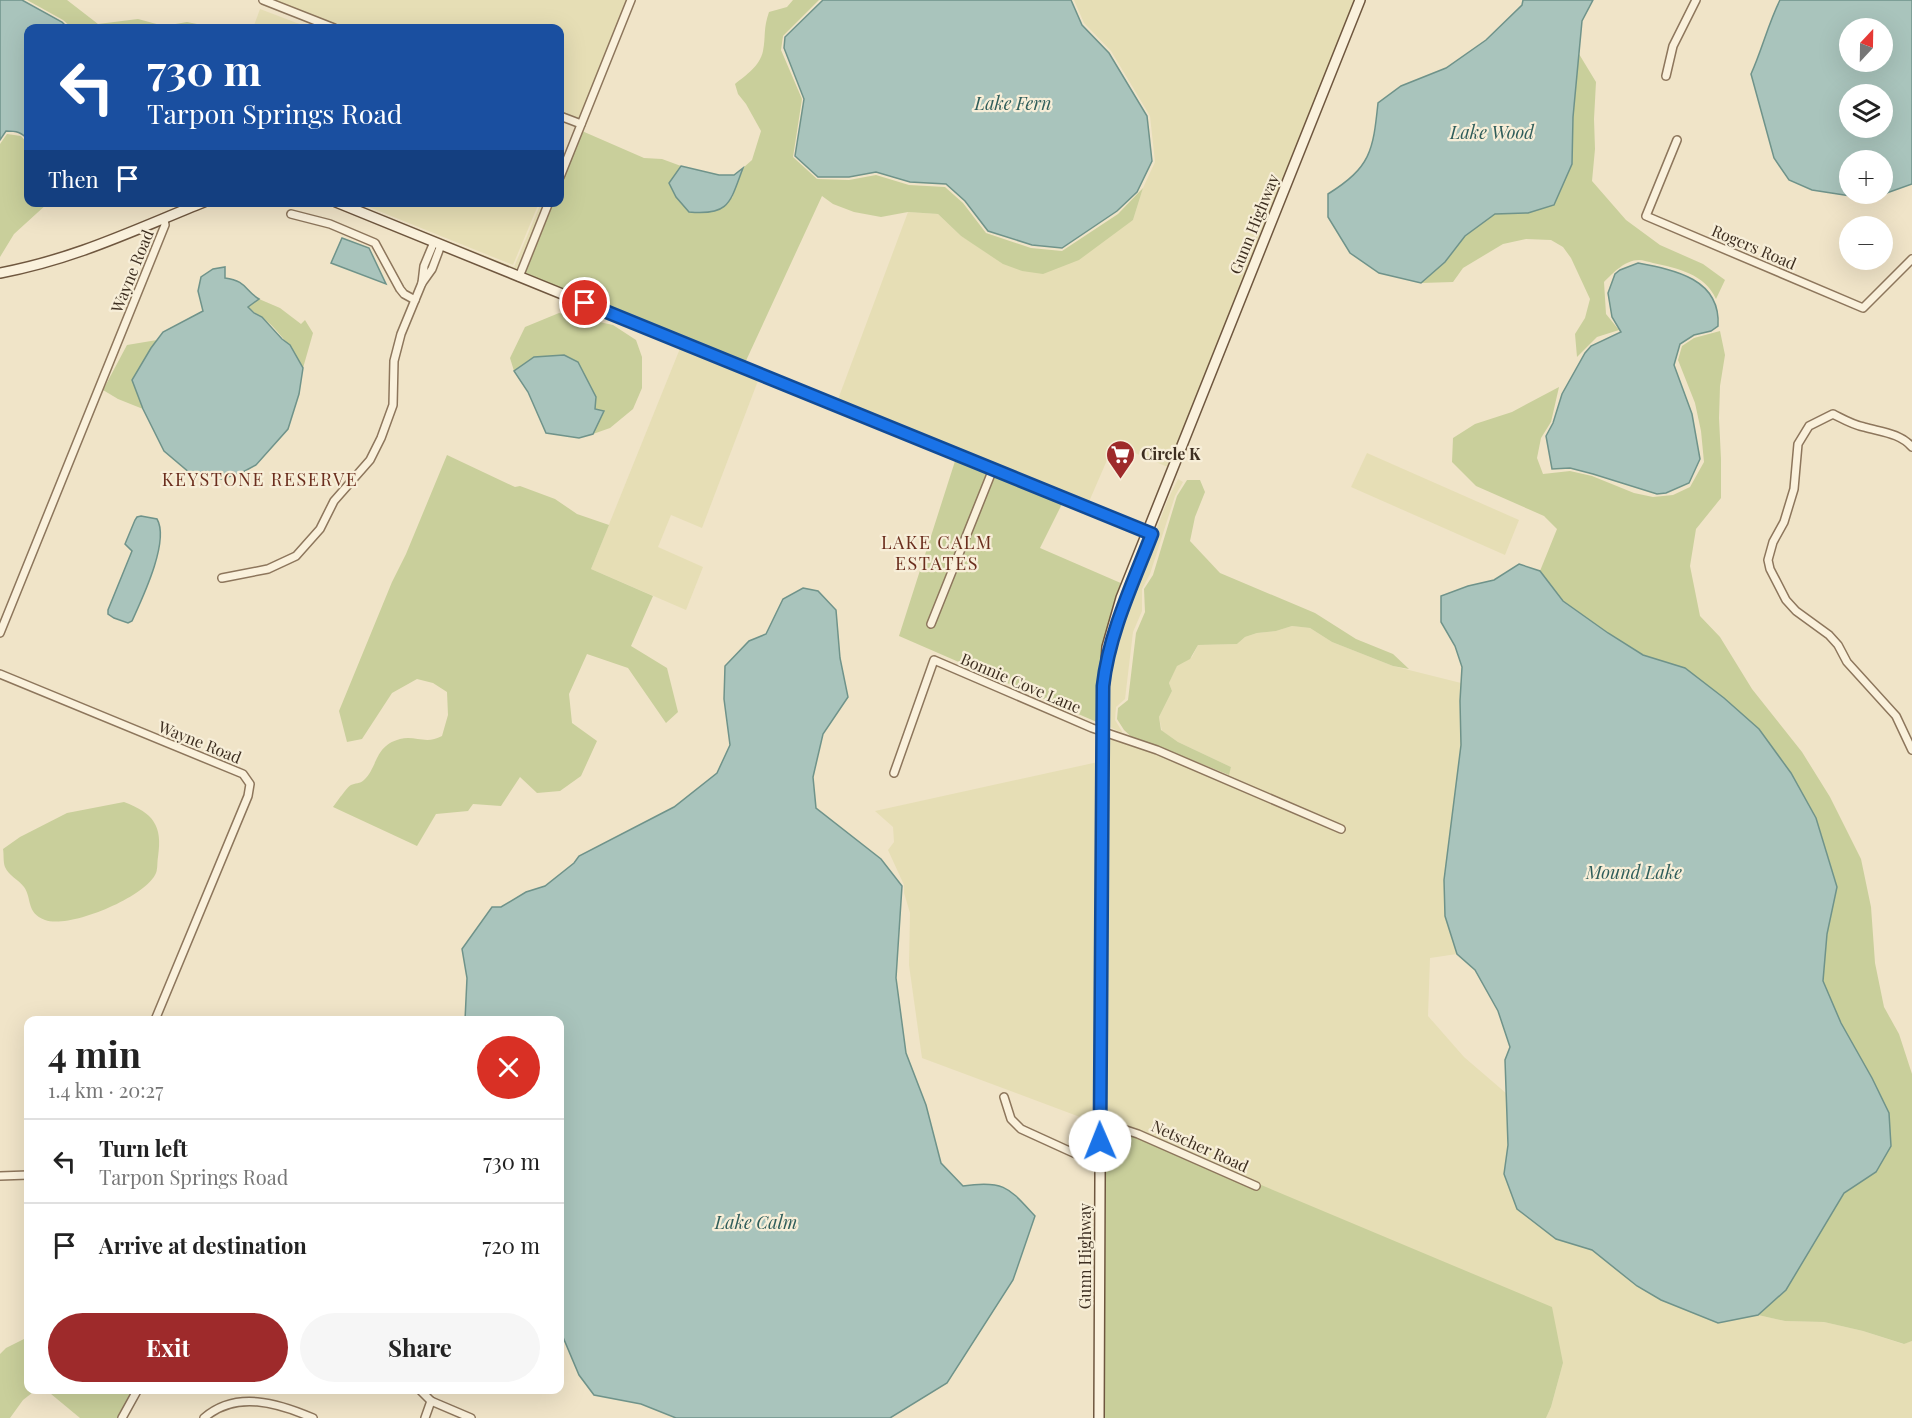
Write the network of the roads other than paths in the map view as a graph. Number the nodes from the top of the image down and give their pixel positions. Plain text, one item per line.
1 (263, 0) edge
2 (631, 0) edge
3 (1360, 0) edge
4 (1696, 0) edge
5 (324, 24) edge
6 (1666, 76) dead end
7 (564, 118) edge
8 (581, 124) junction
9 (1677, 140) dead end
10 (564, 167) edge
11 (193, 207) edge
12 (348, 207) edge
13 (547, 207) edge
14 (291, 214) dead end
15 (165, 219) junction
16 (437, 244) junction
17 (1912, 259) edge
18 (0, 273) edge
19 (519, 277) junction
20 (415, 300) junction
21 (1912, 447) edge
22 (993, 469) junction
23 (1149, 533) junction
24 (222, 578) dead end
25 (931, 624) dead end
26 (0, 632) edge
27 (0, 674) edge
28 (1101, 732) junction
29 (1912, 750) edge
30 (894, 773) dead end
31 (1341, 829) dead end
32 (157, 1016) edge
33 (1004, 1097) dead end
34 (1099, 1121) junction
35 (1101, 1161) junction
36 (24, 1175) edge
37 (0, 1176) edge
38 (1256, 1186) dead end
39 (135, 1394) edge
40 (424, 1394) edge
41 (432, 1401) junction
42 (122, 1418) edge
43 (204, 1418) edge
44 (313, 1418) edge
45 (425, 1418) edge
46 (471, 1418) edge
47 (1100, 1418) edge

1 - 5 street
2 - 8 street
3 - 23 main road, Gunn Highway
4 - 6 street
7 - 8 street
8 - 10 street
9 - 17 street, Rogers Road
11 - 15 main road
12 - 16 main road
13 - 19 street
14 - 20 street
15 - 18 main road
15 - 26 street, Wayne Road
16 - 19 main road
16 - 20 street
19 - 22 main road
20 - 24 street
21 - 29 street
22 - 23 main road
22 - 25 street
23 - 28 main road, Gunn Highway
27 - 32 street, Wayne Road
28 - 30 street, Bonnie Cove Lane
28 - 31 street, Bonnie Cove Lane
28 - 34 main road, Gunn Highway
33 - 35 street
34 - 35 main road, Gunn Highway
34 - 38 street, Netscher Road
35 - 47 main road, Gunn Highway
36 - 37 street
39 - 42 street
40 - 41 street
41 - 45 street
41 - 46 street
43 - 44 street

